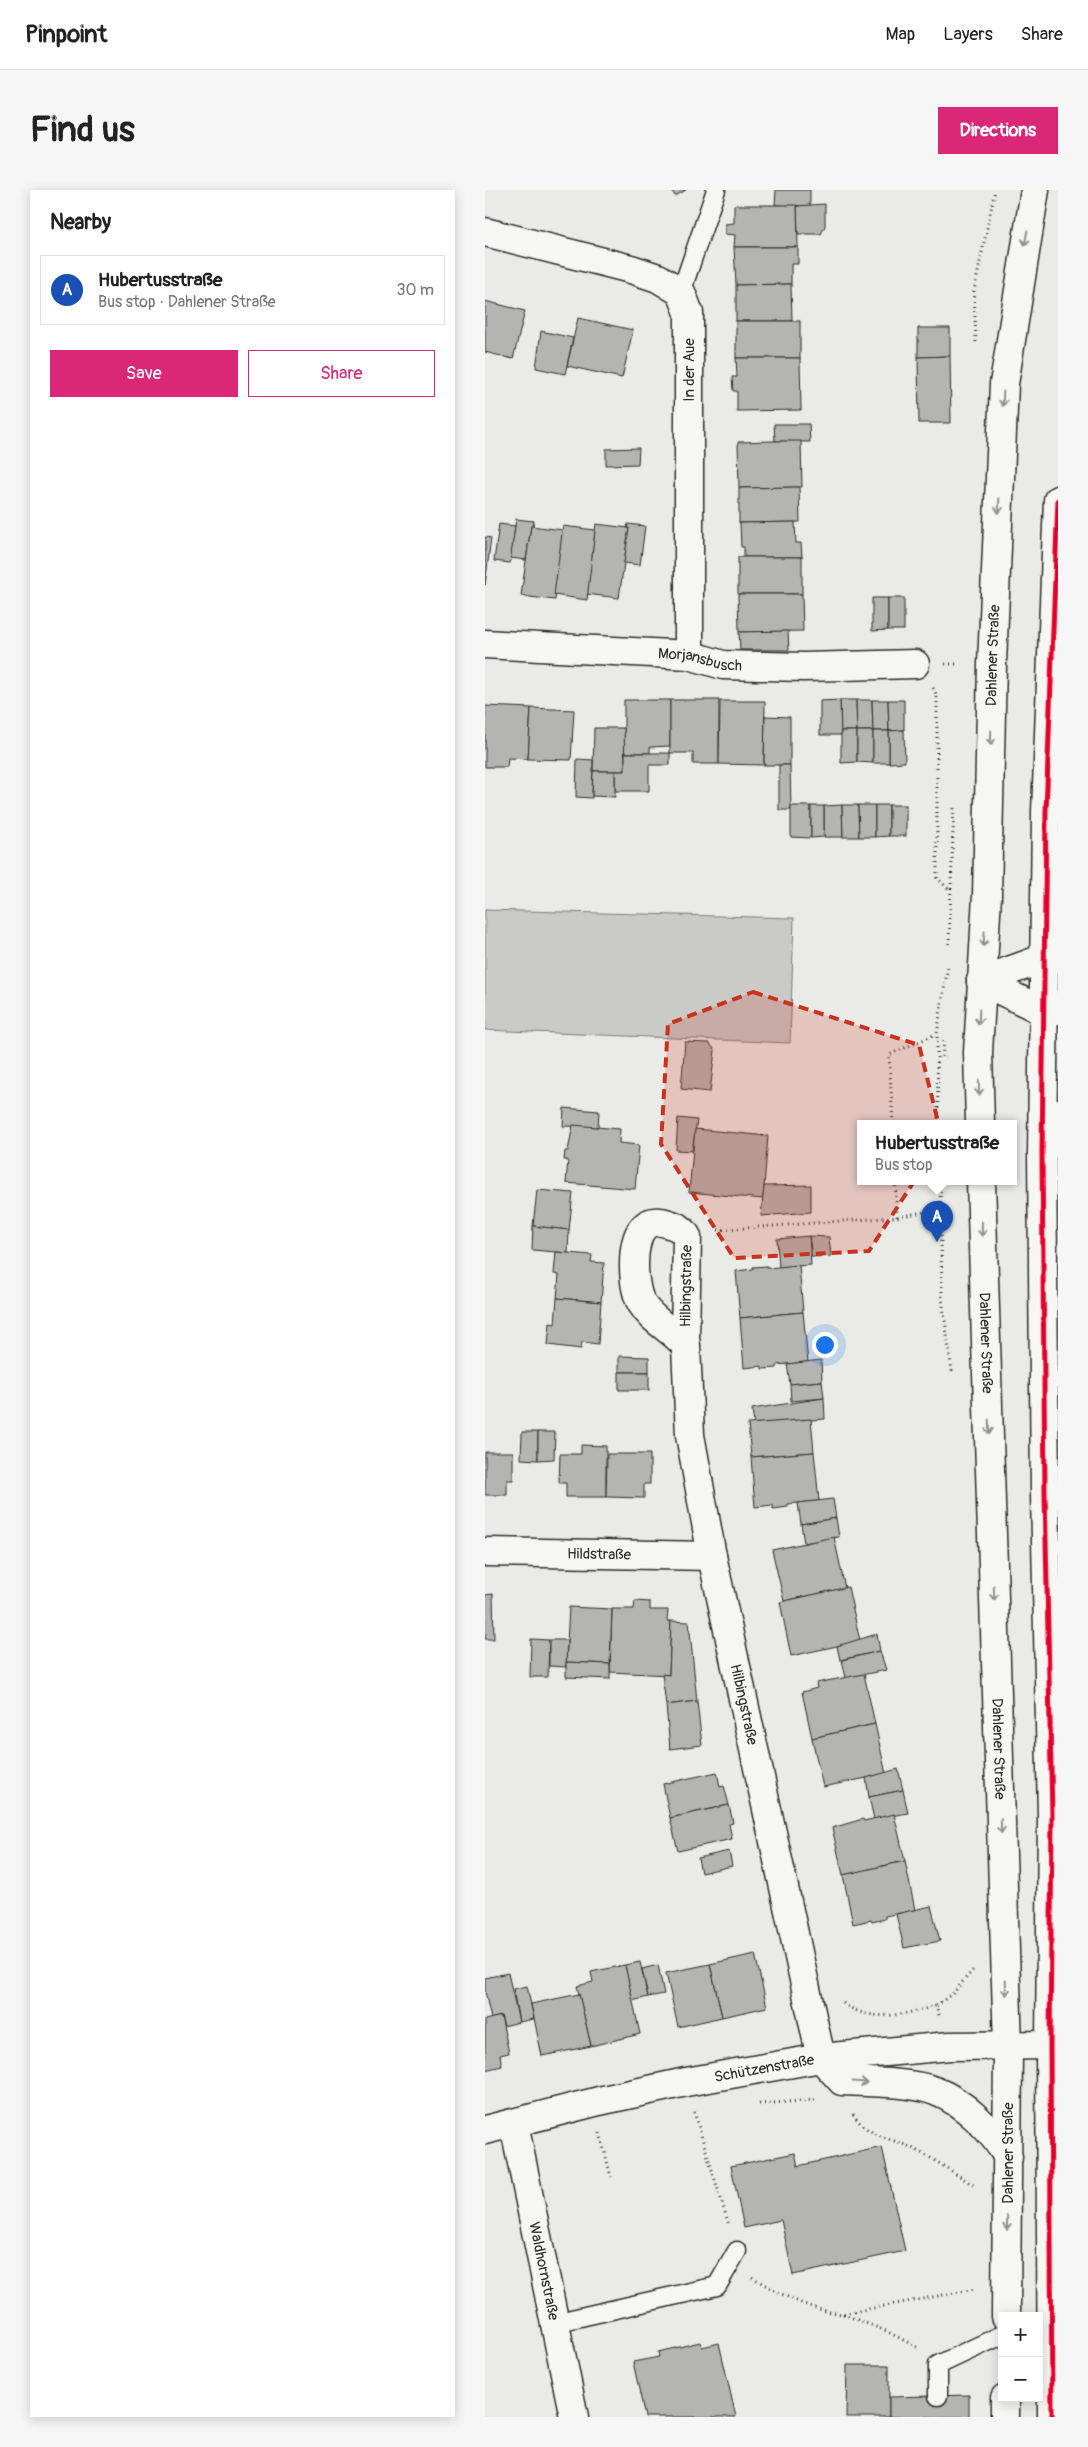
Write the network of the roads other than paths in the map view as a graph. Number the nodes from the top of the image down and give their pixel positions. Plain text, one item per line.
1 (716, 190) edge
2 (1035, 190) edge
3 (485, 232) edge
4 (681, 292) junction
5 (1058, 500) edge
6 (485, 644) edge
7 (689, 655) junction
8 (915, 664) road end
9 (1052, 821) edge
10 (1052, 958) edge
11 (981, 981) junction
12 (1050, 1011) edge
13 (1058, 1113) edge
14 (980, 1120) edge
15 (1042, 1154) junction
16 (981, 1192) edge
17 (686, 1346) junction
18 (485, 1552) edge
19 (711, 1556) junction
20 (1050, 2045) junction
21 (1008, 2047) junction
22 (821, 2058) junction
23 (514, 2124) junction
24 (485, 2130) edge
25 (1008, 2157) junction
26 (1054, 2215) edge
27 (734, 2258) road end
28 (1006, 2312) edge
29 (554, 2323) junction
30 (998, 2337) edge
31 (938, 2396) dead end
32 (1005, 2402) edge
33 (574, 2417) edge
34 (1005, 2417) edge
35 (1052, 2417) edge

1 - 4 lane
2 -> 11 main road, Dahlener Straße
3 - 4 main road
4 - 7 main road, In der Aue
5 - 9 main road
6 - 7 main road, Morjansbusch
7 - 8 main road, Morjansbusch
9 - 10 main road
10 - 11 main road
10 - 12 main road
11 - 12 main road
11 -> 14 main road, Dahlener Straße
12 - 15 main road
13 - 15 main road
15 - 20 main road
16 -> 21 main road, Dahlener Straße
17 - 17 main road, Hilbingstraße
17 - 19 main road, Hilbingstraße
18 - 19 main road, Hildstraße
19 - 22 main road, Hilbingstraße
20 - 21 main road, Schützenstraße
20 - 26 main road
21 - 22 main road, Schützenstraße
21 - 25 main road, Dahlener Straße
22 - 23 main road, Schützenstraße
22 -> 25 main road
23 - 24 main road, Schützenstraße
23 - 29 main road, Waldhornstraße
25 -> 28 main road, Dahlener Straße
26 - 35 main road
27 - 29 lane
29 - 33 main road, Waldhornstraße
30 - 31 lane
32 - 34 main road

